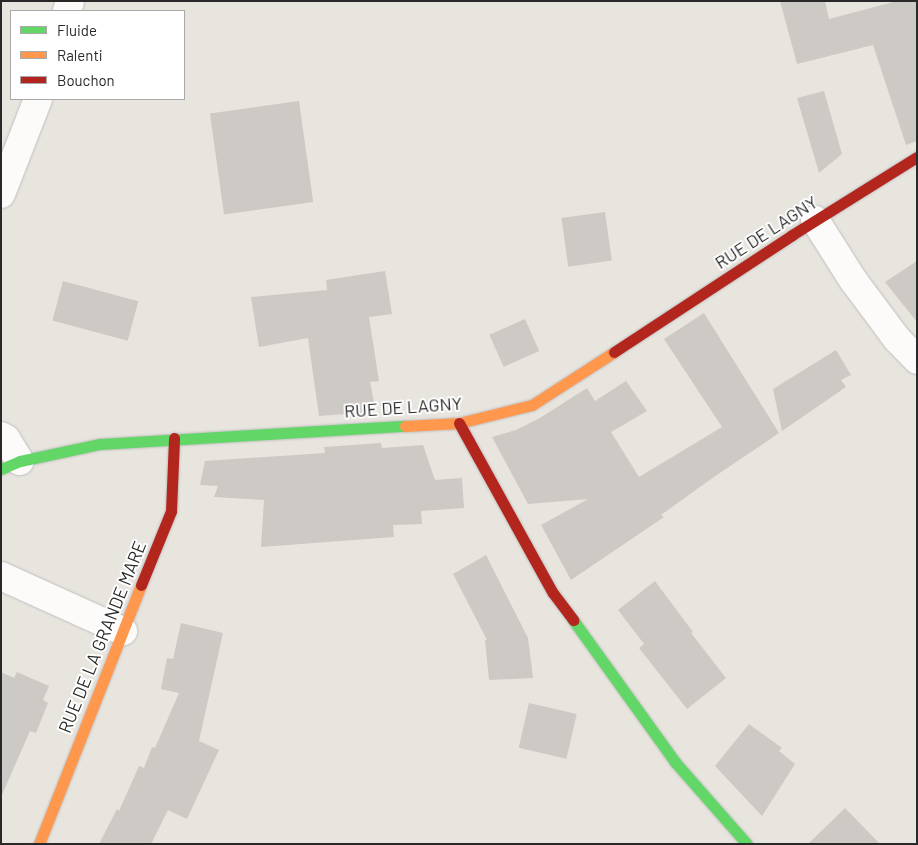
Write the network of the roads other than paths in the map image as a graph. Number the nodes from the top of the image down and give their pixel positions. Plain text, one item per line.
1 (38, 100) edge
2 (917, 157) edge
3 (1, 194) edge
4 (815, 220) junction
5 (917, 360) edge
6 (459, 423) junction
7 (1, 436) edge
8 (174, 438) junction
9 (11, 465) edge
10 (1, 576) edge
11 (124, 631) junction
12 (39, 844) edge
13 (747, 844) edge

1 - 3 street
2 - 4 main road, RUE DE LAGNY
4 - 5 street
4 - 6 main road, RUE DE LAGNY
6 - 8 main road, RUE DE LAGNY
6 - 13 main road
7 - 9 street
8 - 9 main road, RUE DE LAGNY
8 - 11 main road, RUE DE LA GRANDE MARE
10 - 11 street
11 - 12 main road, RUE DE LA GRANDE MARE

